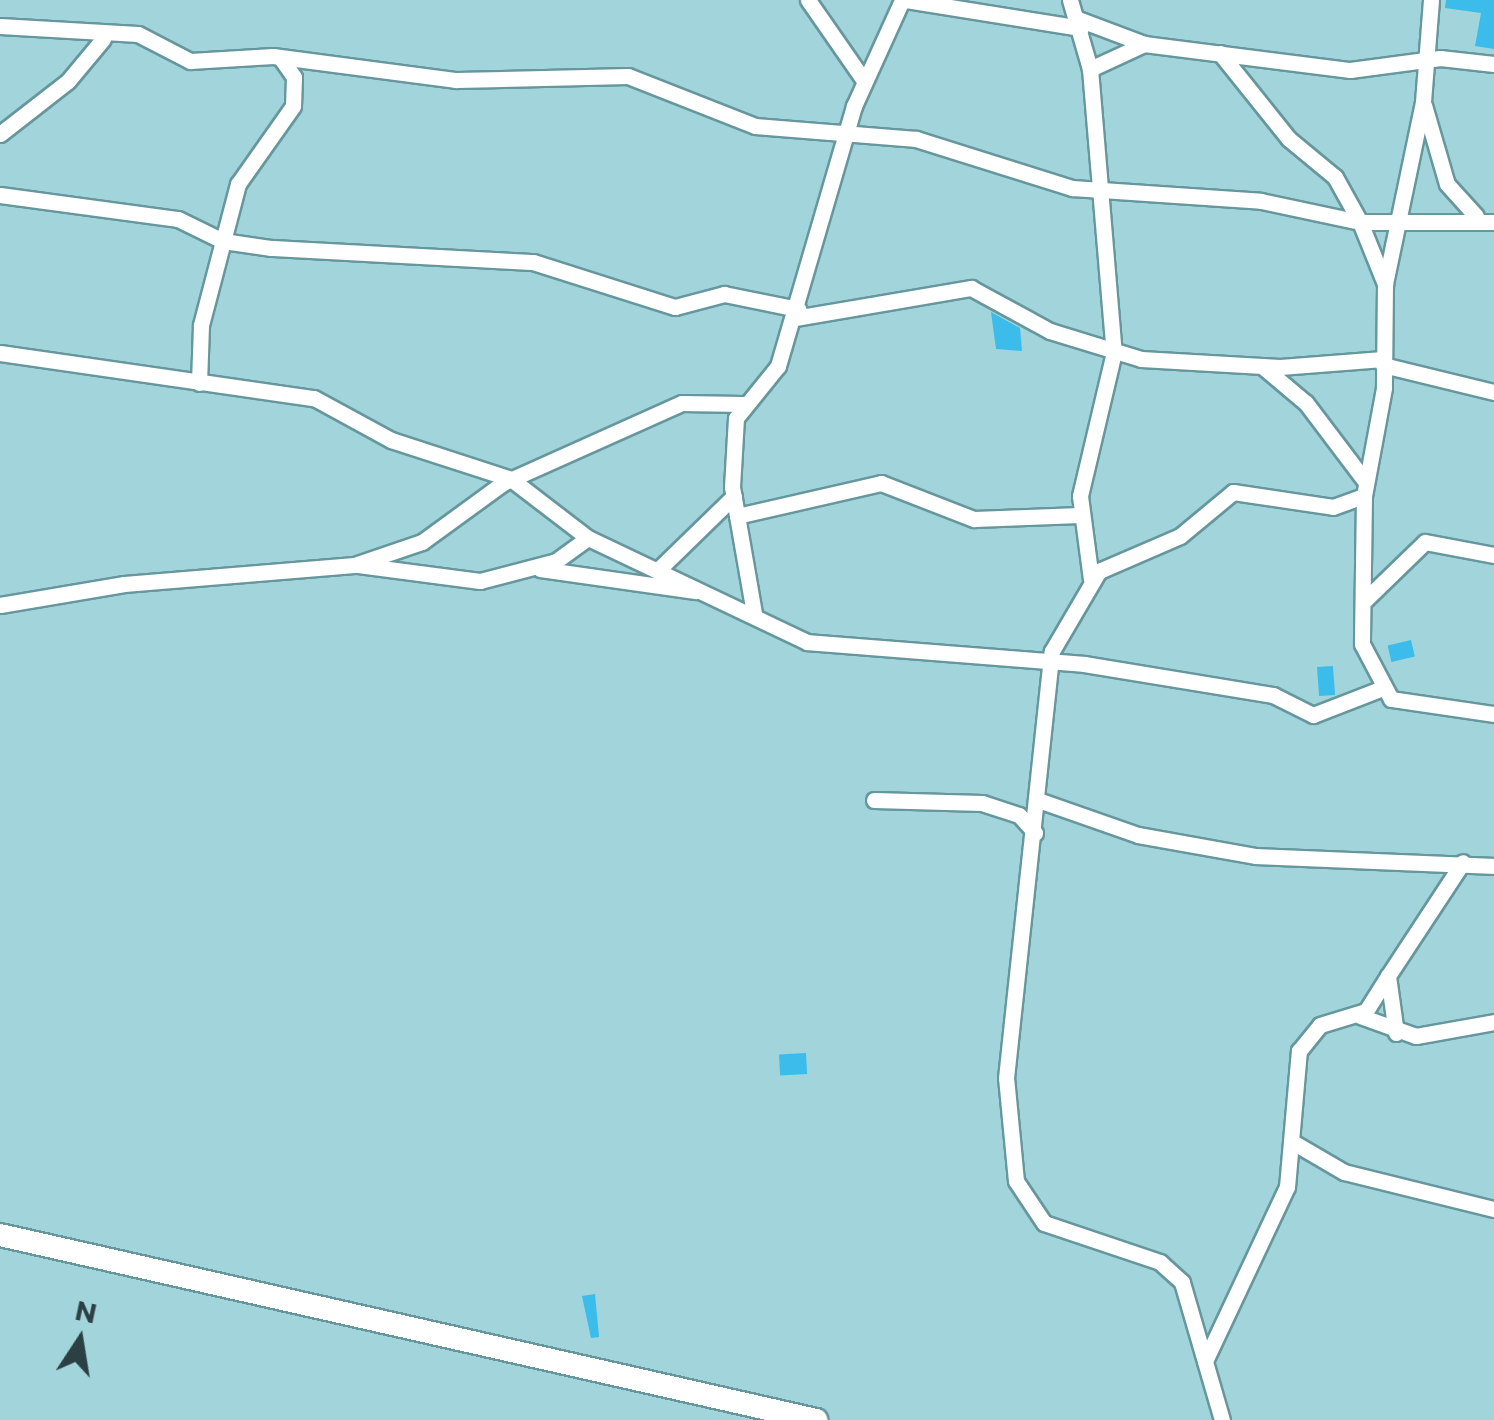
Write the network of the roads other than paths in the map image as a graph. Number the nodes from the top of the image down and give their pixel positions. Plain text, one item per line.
1 (808, 0) edge
2 (904, 0) edge
3 (1070, 0) edge
4 (1431, 0) edge
5 (1080, 24) junction
6 (0, 26) edge
7 (104, 38) junction
8 (1144, 44) junction
9 (1220, 53) junction
10 (280, 57) junction
11 (1424, 59) junction
12 (1494, 64) edge
13 (1090, 69) junction
14 (863, 79) junction
15 (1423, 102) junction
16 (848, 132) junction
17 (0, 134) edge
18 (1102, 192) junction
19 (0, 195) edge
20 (1476, 216) junction
21 (1360, 222) junction
22 (1494, 222) edge
23 (1396, 228) junction
24 (223, 240) junction
25 (1385, 284) junction
26 (797, 313) junction
27 (1114, 352) junction
28 (0, 353) edge
29 (1383, 362) junction
30 (1262, 366) junction
31 (198, 384) junction
32 (1494, 392) edge
33 (743, 404) junction
34 (512, 479) junction
35 (1364, 489) junction
36 (734, 496) junction
37 (1080, 515) junction
38 (736, 516) junction
39 (588, 538) junction
40 (1494, 555) edge
41 (354, 564) junction
42 (536, 568) junction
43 (660, 568) junction
44 (1091, 579) junction
45 (715, 594) junction
46 (1363, 602) junction
47 (0, 605) edge
48 (754, 613) junction
49 (1053, 661) junction
50 (1380, 689) junction
51 (1494, 714) edge
52 (874, 800) dead end
53 (1038, 800) junction
54 (1035, 833) junction
55 (1463, 862) junction
56 (1494, 866) edge
57 (1388, 976) junction
58 (1360, 1016) junction
59 (1494, 1022) edge
60 (1396, 1032) junction
61 (1296, 1144) junction
62 (1494, 1209) edge
63 (0, 1235) edge
64 (1205, 1360) junction
65 (816, 1420) edge
66 (1222, 1420) edge

1 - 14 street
2 - 5 street
2 - 14 street
3 - 5 street
4 - 11 street
5 - 8 street
5 - 13 street
6 - 7 street
7 - 10 street
7 - 17 street
8 - 9 street
8 - 13 street
9 - 11 street
9 - 21 street
10 - 16 street
10 - 24 street
11 - 12 street
11 - 15 street
13 - 18 street
14 - 16 street
15 - 20 street
15 - 23 street
16 - 18 street
16 - 26 street
18 - 21 street
18 - 27 street
19 - 24 street
20 - 22 street
20 - 23 street
21 - 23 street
21 - 25 street
23 - 25 street
24 - 26 street
24 - 31 street
25 - 29 street
26 - 27 street
26 - 33 street
27 - 30 street
27 - 37 street
28 - 31 street
29 - 30 street
29 - 32 street
29 - 35 street
30 - 35 street
31 - 34 street
33 - 34 street
33 - 36 street
34 - 39 street
34 - 41 street
35 - 44 street
35 - 46 street
36 - 38 street
36 - 43 street
37 - 38 street
37 - 44 street
38 - 48 street
39 - 42 street
39 - 43 street
40 - 46 street
41 - 42 street
41 - 47 street
42 - 45 street
43 - 45 street
44 - 49 street
45 - 48 street
46 - 50 street
48 - 49 street
49 - 50 street
49 - 53 street
50 - 51 street
52 - 54 street
53 - 54 street
53 - 55 street
54 - 64 street
55 - 56 street
55 - 57 street
57 - 58 street
57 - 60 street
58 - 60 street
58 - 61 street
59 - 60 street
61 - 62 street
61 - 64 street
63 - 65 street
64 - 66 street

